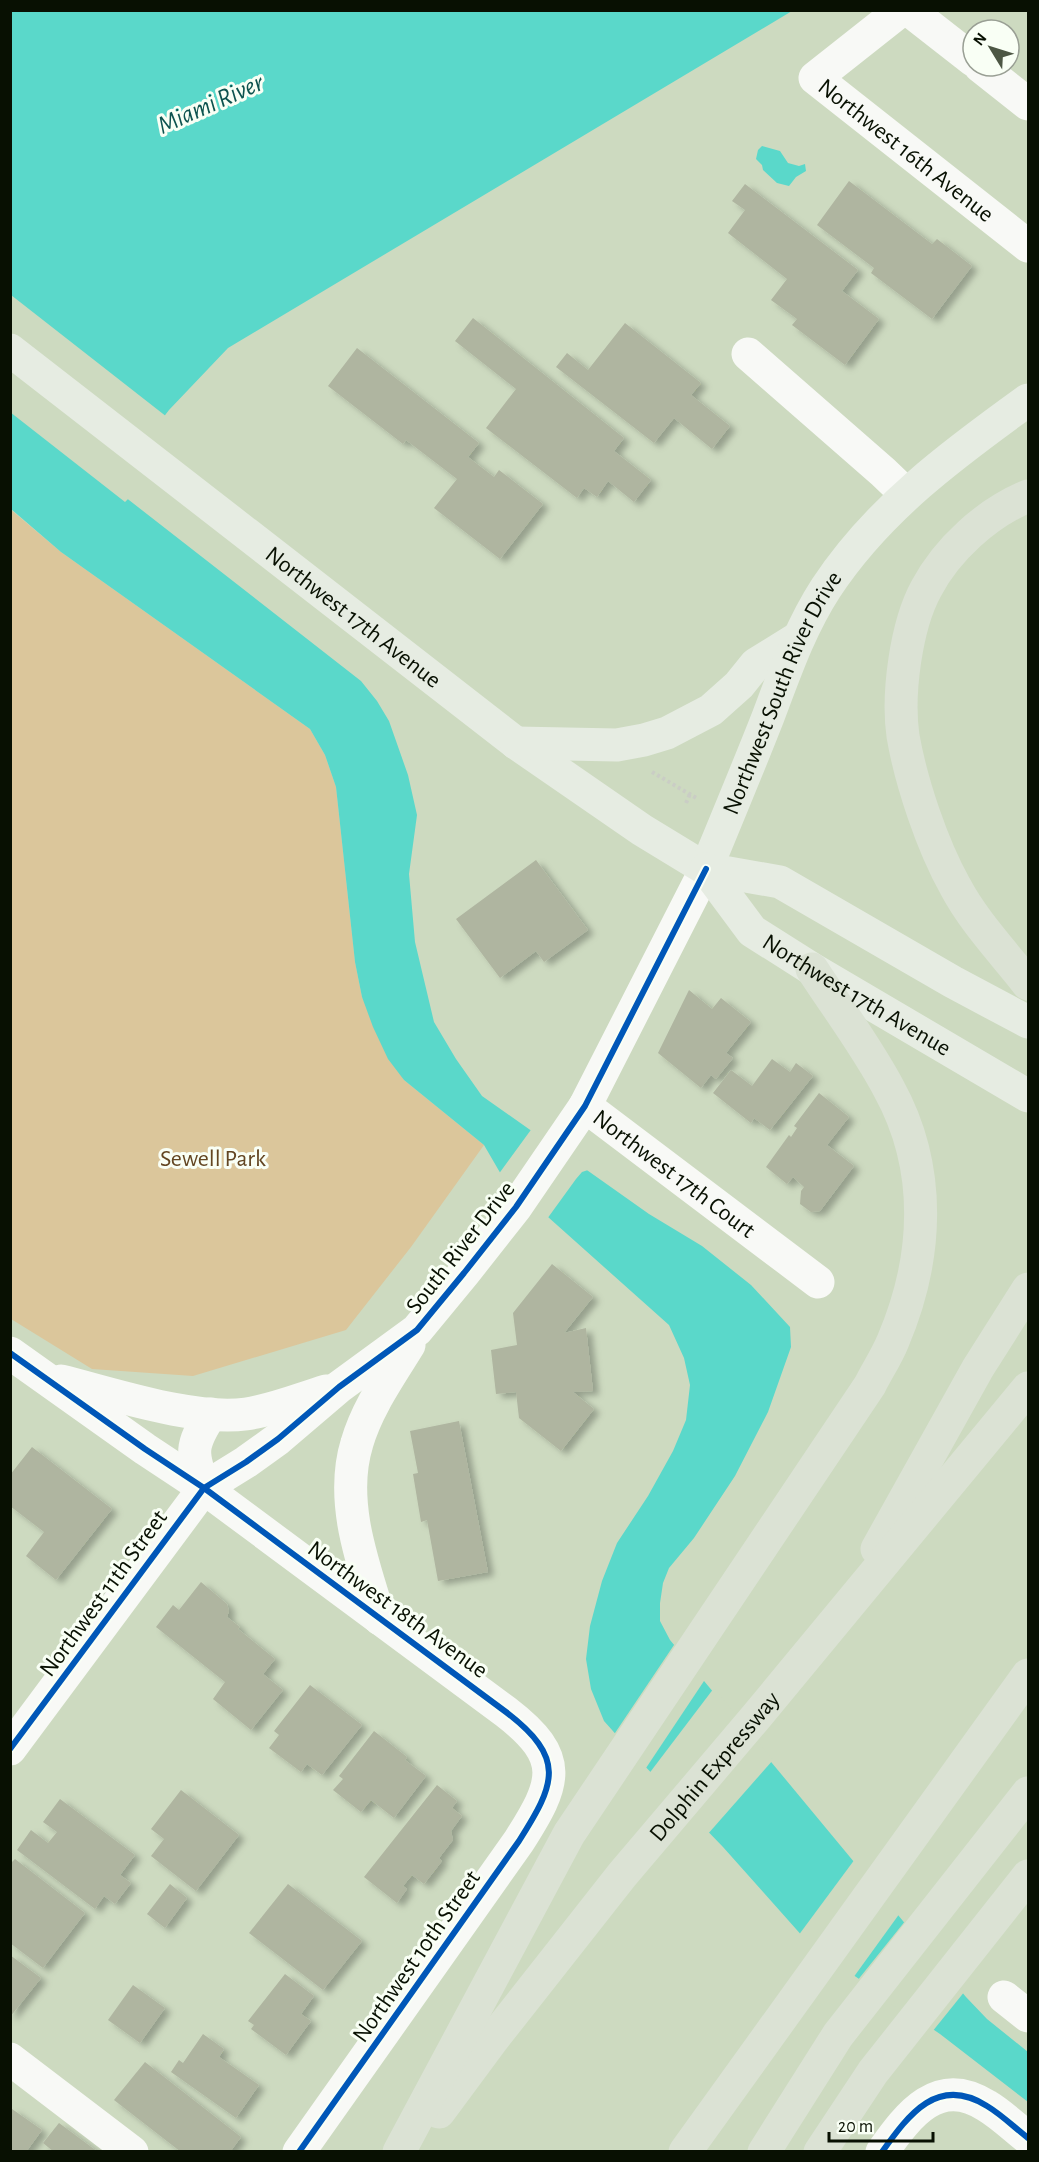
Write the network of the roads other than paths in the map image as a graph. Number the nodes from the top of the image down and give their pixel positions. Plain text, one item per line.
1 (901, 10) edge
2 (909, 10) edge
3 (961, 51) edge
4 (995, 78) edge
5 (1029, 104) edge
6 (1029, 246) edge
7 (10, 350) edge
8 (748, 354) dead end
9 (1029, 400) edge
10 (906, 494) junction
11 (1029, 496) edge
12 (798, 638) junction
13 (516, 743) junction
14 (706, 869) junction
15 (812, 969) junction
16 (1029, 984) edge
17 (1029, 1022) edge
18 (614, 1048) joint
19 (1029, 1096) edge
20 (585, 1106) junction
21 (818, 1282) dead end
22 (1029, 1289) edge
23 (417, 1330) junction
24 (10, 1353) edge
25 (44, 1377) junction
26 (339, 1387) junction
27 (1029, 1388) edge
28 (211, 1414) junction
29 (204, 1488) junction
30 (380, 1619) junction
31 (838, 1619) junction
32 (1029, 1675) edge
33 (10, 1749) edge
34 (550, 1775) joint
35 (1029, 1793) edge
36 (1029, 1876) edge
37 (10, 2059) edge
38 (1029, 2138) edge
39 (132, 2151) edge
40 (299, 2151) edge
41 (399, 2151) edge
42 (411, 2151) edge
43 (685, 2151) edge
44 (764, 2151) edge
45 (820, 2151) edge
46 (882, 2151) edge

1 - 6 street, Northwest 16th Avenue
2 - 3 street
4 - 5 street
7 - 13 main road, Northwest 17th Avenue
8 - 10 street
9 - 10 main road, Northwest South River Drive
10 - 12 main road, Northwest South River Drive
11 - 16 highway
12 - 13 main road
12 - 14 main road, Northwest South River Drive
13 - 14 main road, Northwest 17th Avenue
14 - 15 main road, Northwest 17th Avenue
14 - 17 main road, Northwest 17th Avenue
14 - 18 street, Northwest South River Drive
15 - 19 main road, Northwest 17th Avenue
15 - 41 highway
18 - 20 street, Northwest 17th Court
20 - 21 street, Northwest 17th Court
20 - 23 street, South River Drive
22 - 31 highway
23 - 26 street, South River Drive
23 - 30 street
24 - 25 street
25 - 28 street
25 - 29 street
26 - 28 street
26 - 29 street
27 - 31 highway, Dolphin Expressway
28 - 29 street
29 - 30 street, Northwest 18th Avenue
29 - 33 street, Northwest 11th Street
30 - 34 street, Northwest 18th Avenue
31 - 42 highway, Dolphin Expressway
32 - 43 highway
34 - 40 street, Northwest 10th Street
35 - 44 highway
36 - 45 highway
37 - 39 street
38 - 46 street

